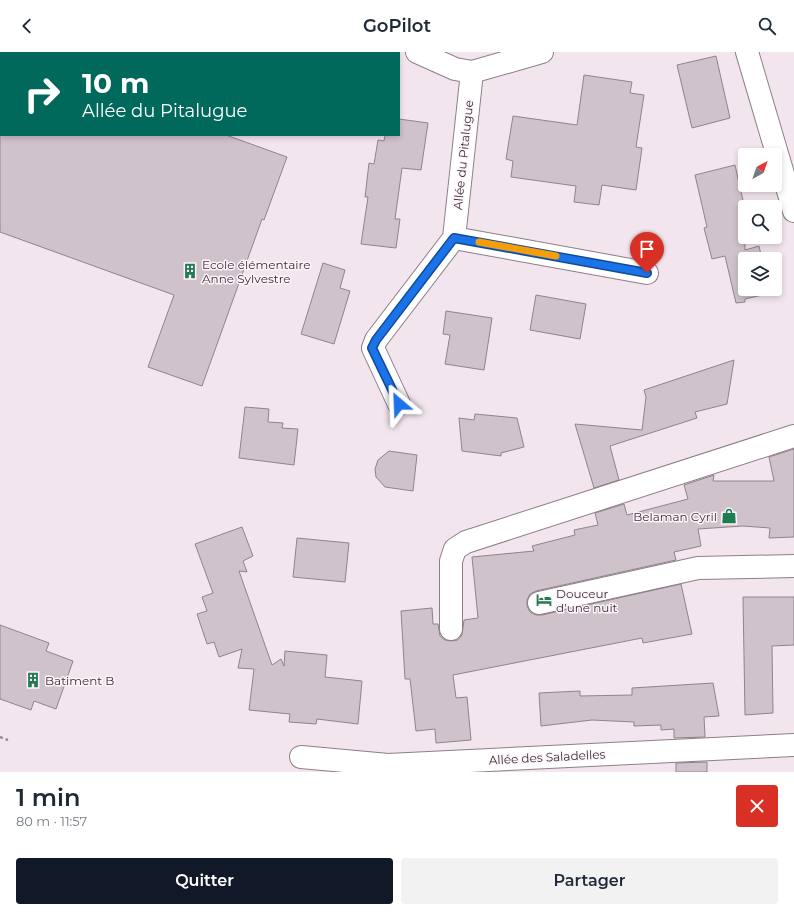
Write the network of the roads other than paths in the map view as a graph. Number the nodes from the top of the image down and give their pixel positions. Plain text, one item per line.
1 (417, 52) edge
2 (542, 52) edge
3 (747, 52) edge
4 (472, 72) junction
5 (794, 210) edge
6 (454, 238) junction
7 (647, 273) dead end
8 (399, 404) dead end
9 (794, 436) edge
10 (794, 566) edge
11 (539, 603) dead end
12 (451, 629) dead end
13 (794, 745) edge
14 (301, 757) dead end

1 - 4 street
2 - 4 street
3 - 5 street
4 - 6 street, Allée du Pitalugue
6 - 7 street
6 - 8 street
9 - 12 street
10 - 11 street
13 - 14 street, Allée des Saladelles

